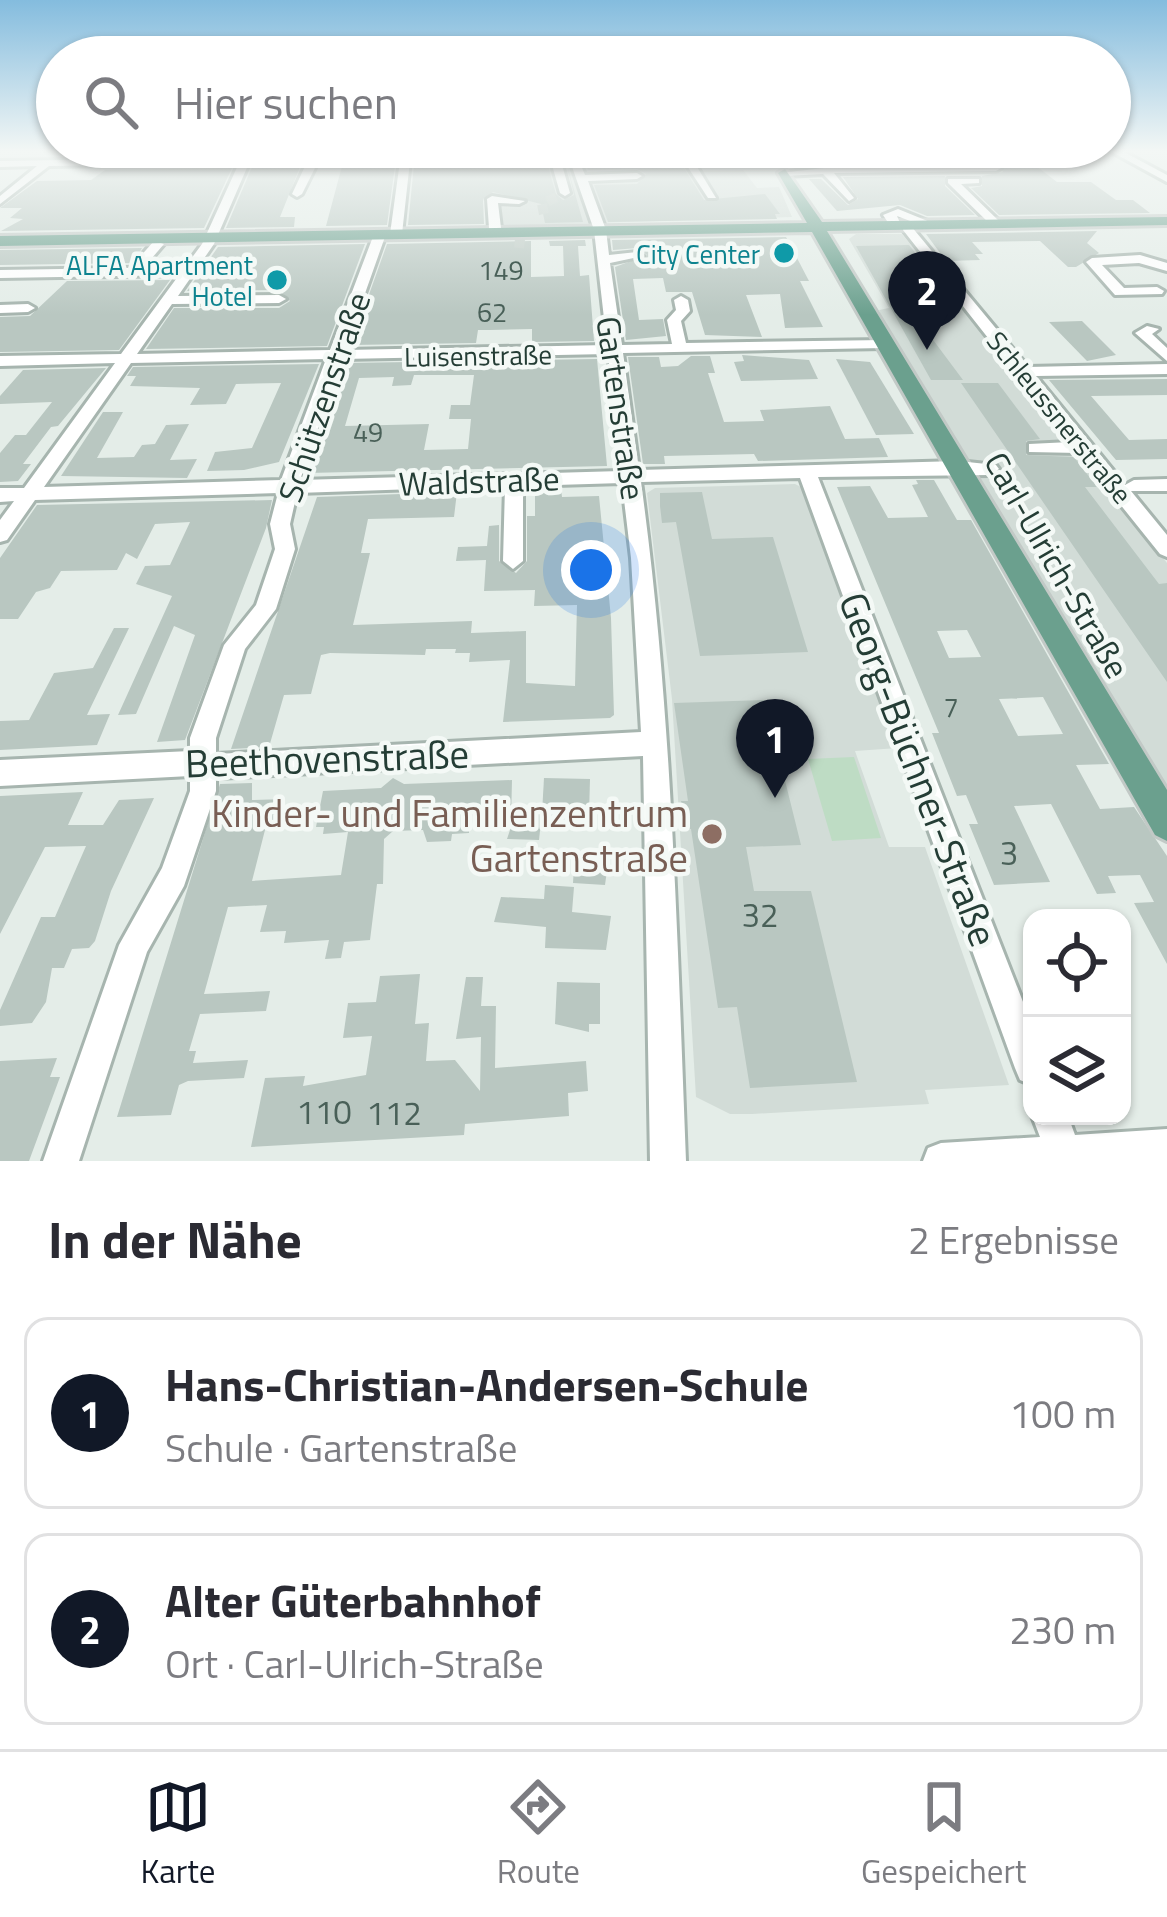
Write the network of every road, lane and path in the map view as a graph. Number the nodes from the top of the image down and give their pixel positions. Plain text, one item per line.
1 (224, 206) edge
2 (394, 206) edge
3 (494, 206) edge
4 (591, 206) edge
5 (810, 206) edge
6 (817, 206) joint
7 (977, 206) edge
8 (1167, 221) edge
9 (996, 224) junction
10 (971, 225) junction
11 (822, 227) junction
12 (901, 227) junction
13 (496, 230) junction
14 (600, 231) junction
15 (388, 234) junction
16 (209, 237) junction
17 (0, 242) edge
18 (158, 244) dead end
19 (637, 256) dead end
20 (602, 260) junction
21 (142, 262) dead end
22 (1167, 267) edge
23 (189, 271) junction
24 (0, 274) edge
25 (1141, 277) dead end
26 (1105, 278) junction
27 (1157, 291) dead end
28 (279, 299) dead end
29 (681, 300) dead end
30 (168, 301) junction
31 (0, 308) edge
32 (28, 308) dead end
33 (1167, 315) edge
34 (884, 344) junction
35 (680, 348) junction
36 (613, 351) junction
37 (336, 355) junction
38 (1167, 356) edge
39 (127, 358) junction
40 (0, 361) edge
41 (1167, 369) edge
42 (1037, 381) junction
43 (1082, 444) junction
44 (1033, 446) dead end
45 (959, 468) junction
46 (990, 469) dead end
47 (806, 471) junction
48 (629, 476) junction
49 (514, 480) junction
50 (1167, 485) edge
51 (289, 486) junction
52 (1134, 486) dead end
53 (29, 493) junction
54 (0, 495) edge
55 (0, 535) edge
56 (1167, 549) edge
57 (513, 561) dead end
58 (655, 743) junction
59 (202, 765) junction
60 (0, 772) edge
61 (1167, 823) edge
62 (1023, 1044) edge
63 (1053, 1125) edge
64 (1167, 1147) edge
65 (1064, 1153) junction
66 (1124, 1155) edge
67 (61, 1161) edge
68 (668, 1161) edge
69 (941, 1161) edge

1 - 16 street
2 - 15 street, Schützenstraße
3 - 13 street
4 - 14 street, Gartenstraße
5 - 11 main road
6 - 11 main road
6 - 12 main road
7 - 9 street
8 - 9 main road
9 - 10 main road
10 - 12 main road
10 - 12 main road
11 - 12 main road
11 - 14 main road
11 - 34 main road, Carl-Ulrich-Straße
12 - 42 street, Schleussnerstraße
13 - 14 main road
13 - 15 main road
14 - 20 street, Gartenstraße
15 - 16 main road
15 - 37 street, Schützenstraße
16 - 17 main road
16 - 23 street
18 - 21 street
19 - 20 street
20 - 36 street, Gartenstraße
22 - 26 street
23 - 24 street
23 - 30 street
25 - 26 street
26 - 27 street
28 - 30 street
29 - 35 street
30 - 39 street
31 - 32 street
33 - 38 street
34 - 35 street, Luisenstraße
34 - 45 main road, Carl-Ulrich-Straße
35 - 36 street, Luisenstraße
36 - 37 street, Luisenstraße
36 - 48 street, Gartenstraße
37 - 39 street, Luisenstraße
37 - 51 street, Schützenstraße
39 - 40 street, Luisenstraße
39 - 53 street
41 - 42 street
42 - 43 street, Schleussnerstraße
43 - 44 street
43 - 56 street, Schleussnerstraße
45 - 46 street, Waldstraße
45 - 47 street, Waldstraße
45 - 61 main road, Carl-Ulrich-Straße
47 - 48 street, Waldstraße
47 - 62 street, Georg-Büchner-Straße
48 - 49 street, Waldstraße
48 - 58 street, Gartenstraße
49 - 51 street, Waldstraße
49 - 57 street
50 - 52 street
51 - 53 street, Waldstraße
51 - 59 street, Schützenstraße
53 - 54 street, Waldstraße
53 - 55 street
58 - 59 street, Beethovenstraße
58 - 68 street, Gartenstraße
59 - 60 street, Beethovenstraße
59 - 67 street, Schützenstraße
63 - 65 street
64 - 66 street
65 - 66 street
65 - 69 street

